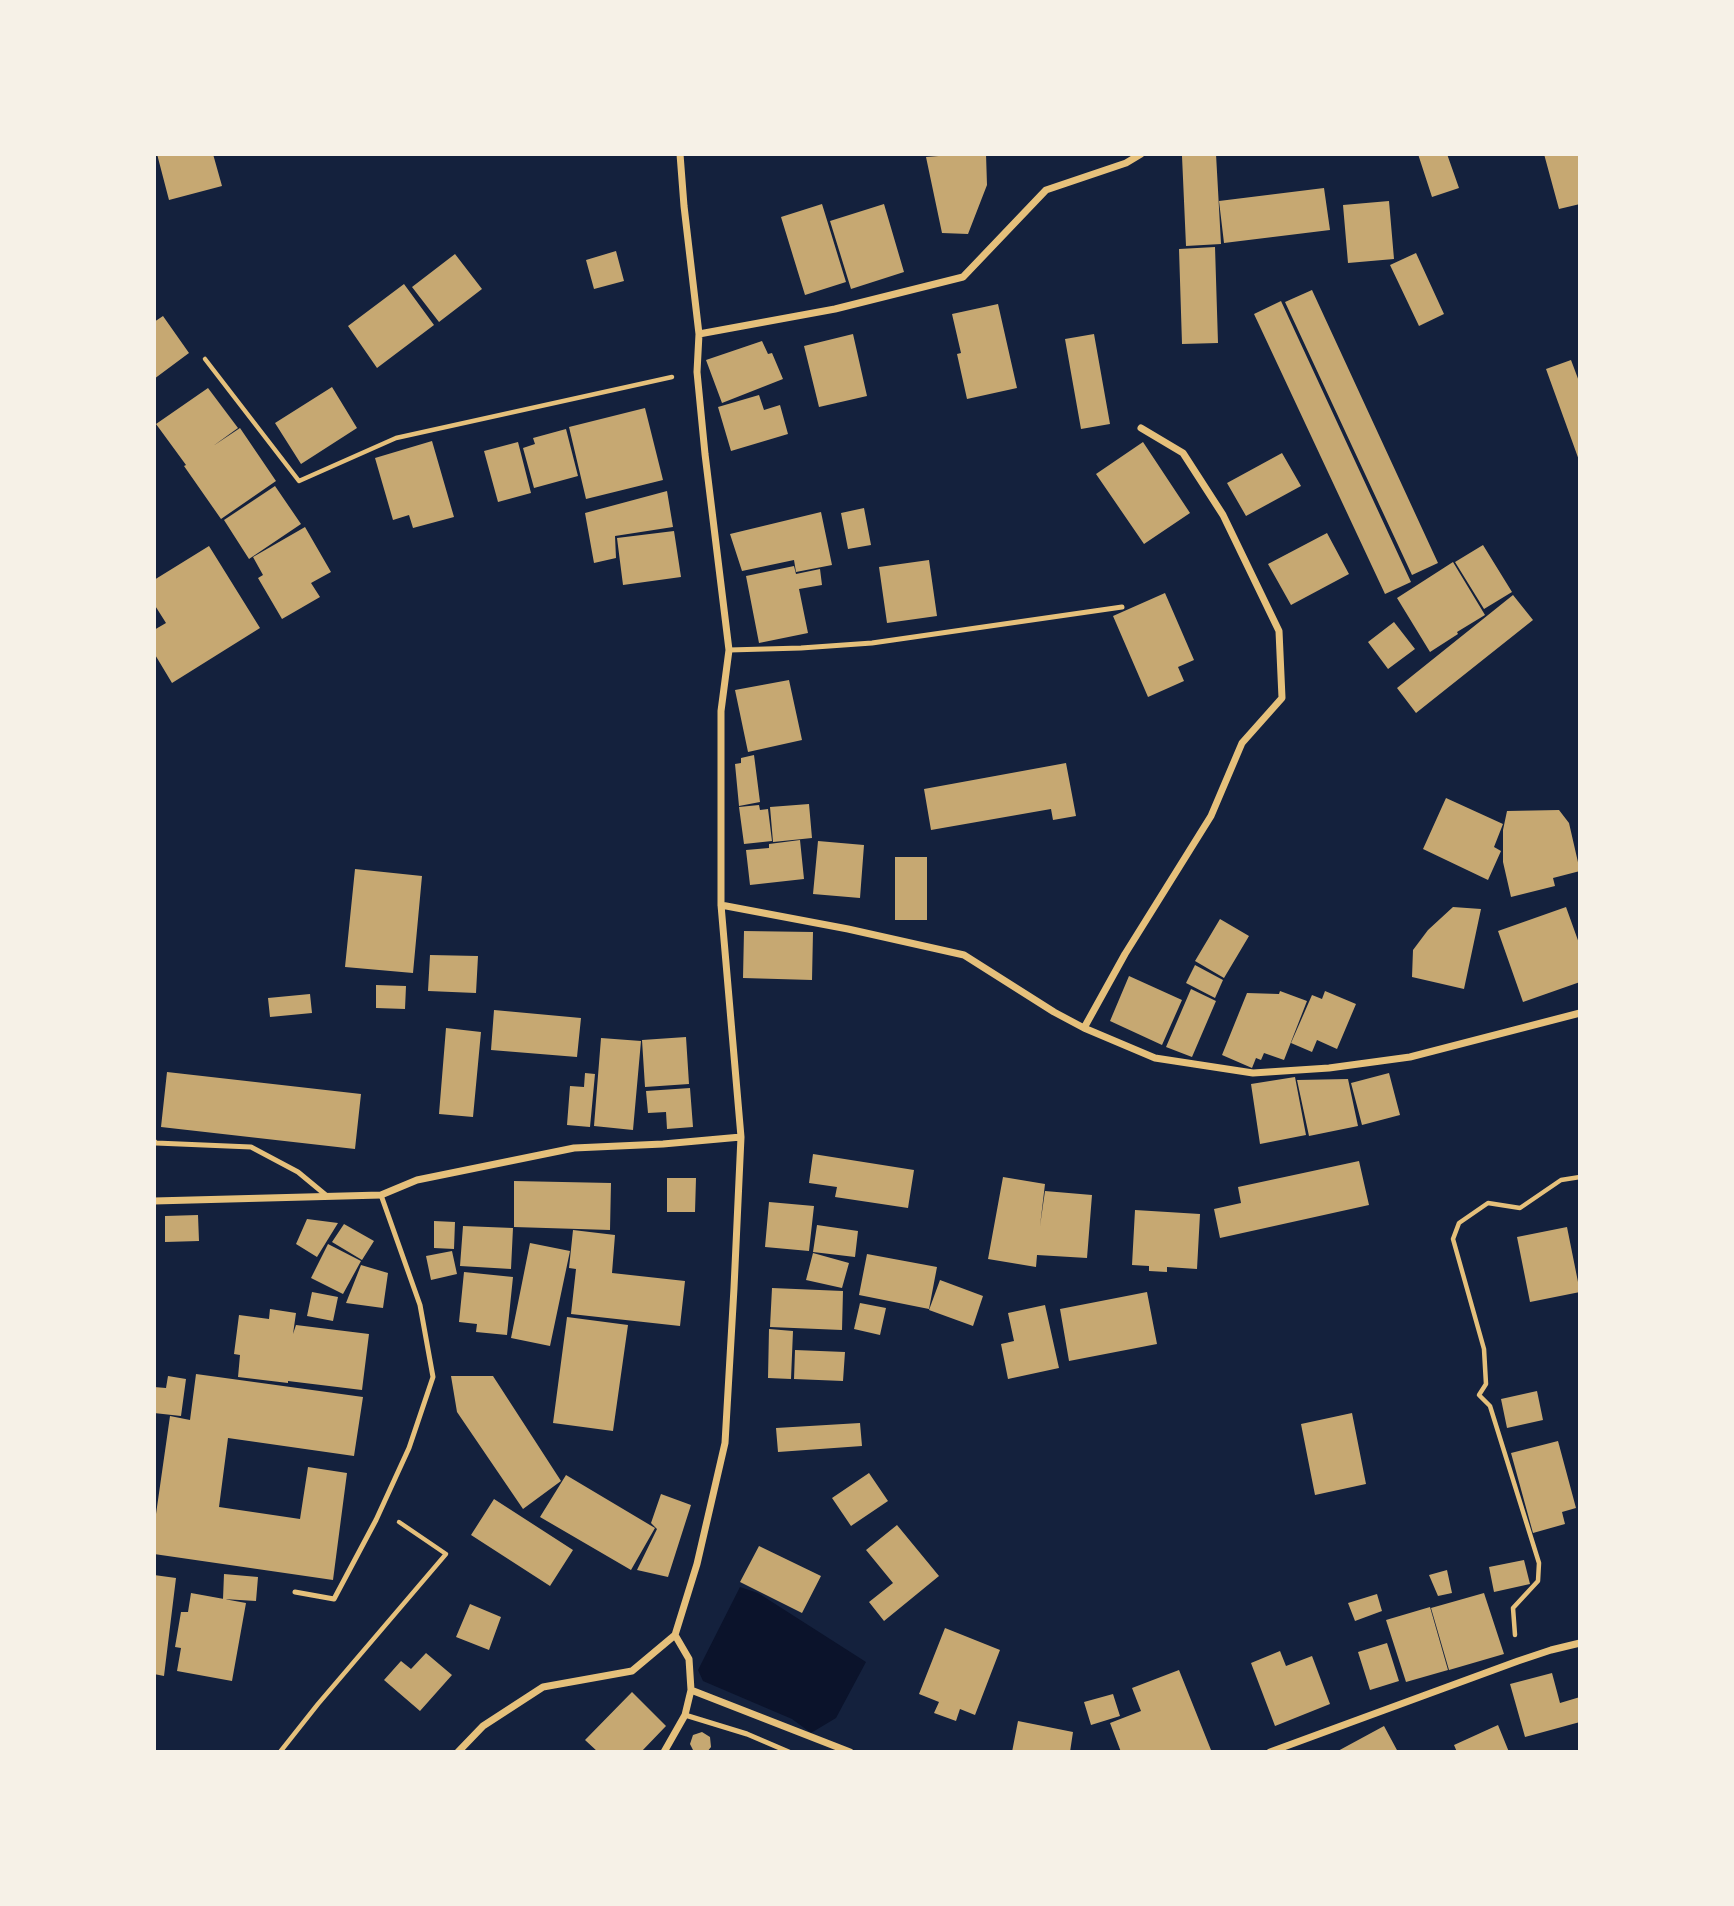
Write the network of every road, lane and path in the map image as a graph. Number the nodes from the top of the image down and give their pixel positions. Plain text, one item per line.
1 (680, 154) edge
2 (1141, 154) edge
3 (699, 334) junction
4 (205, 359) dead end
5 (697, 372) junction
6 (1141, 428) dead end
7 (1122, 607) dead end
8 (729, 650) junction
9 (722, 905) junction
10 (1580, 1013) edge
11 (1084, 1028) junction
12 (741, 1137) junction
13 (154, 1141) edge
14 (1580, 1177) edge
15 (381, 1195) junction
16 (328, 1196) junction
17 (154, 1201) edge
18 (381, 1510) junction
19 (295, 1592) dead end
20 (675, 1635) junction
21 (1580, 1643) edge
22 (1518, 1661) junction
23 (691, 1690) junction
24 (685, 1715) junction
25 (280, 1752) edge
26 (458, 1752) edge
27 (666, 1752) edge
28 (789, 1752) edge
29 (850, 1752) edge
30 (1270, 1752) edge

1 - 3 street
2 - 3 street
3 - 5 street
4 - 5 path
5 - 8 street
6 - 11 street
7 - 8 lane
8 - 9 street
9 - 11 street
9 - 12 street
10 - 11 street
12 - 15 street
12 - 20 street
13 - 16 lane
14 - 22 path
15 - 16 street
15 - 18 lane
16 - 17 street
18 - 19 lane
18 - 25 path
20 - 23 street
20 - 26 street
21 - 22 street
22 - 30 street
23 - 24 street
23 - 29 street
24 - 27 street
24 - 28 lane

